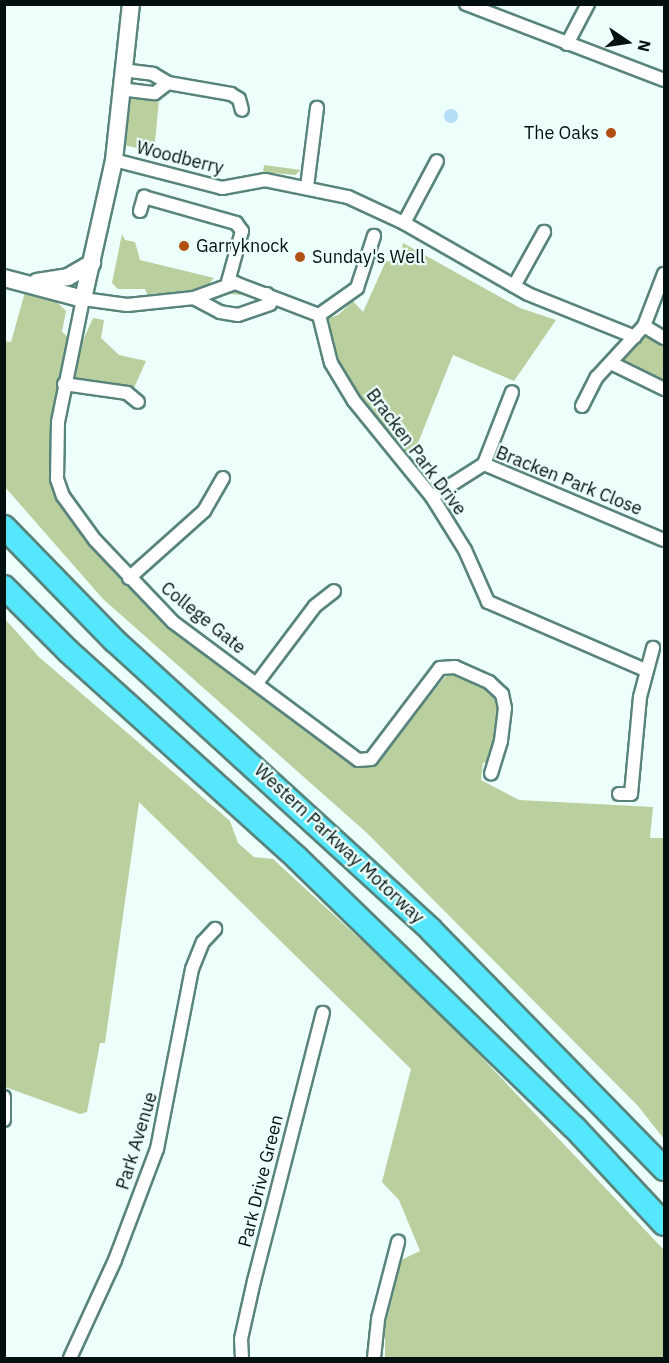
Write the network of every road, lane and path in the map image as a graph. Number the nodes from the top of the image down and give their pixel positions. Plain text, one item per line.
1 (130, 4) edge
2 (466, 4) edge
3 (588, 4) edge
4 (567, 44) junction
5 (122, 70) junction
6 (664, 80) edge
7 (168, 83) junction
8 (120, 89) junction
9 (317, 108) dead end
10 (242, 110) dead end
11 (114, 160) junction
12 (437, 161) dead end
13 (307, 187) junction
14 (140, 211) dead end
15 (404, 223) junction
16 (544, 232) dead end
17 (374, 236) dead end
18 (92, 263) junction
19 (664, 274) edge
20 (4, 278) edge
21 (228, 282) junction
22 (25, 283) junction
23 (514, 286) junction
24 (267, 294) junction
25 (83, 298) junction
26 (194, 298) junction
27 (320, 315) junction
28 (644, 326) junction
29 (635, 337) junction
30 (664, 338) edge
31 (611, 363) junction
32 (64, 384) junction
33 (664, 389) edge
34 (512, 392) dead end
35 (138, 402) dead end
36 (582, 406) dead end
37 (484, 464) junction
38 (224, 478) dead end
39 (432, 497) junction
40 (4, 527) edge
41 (664, 540) edge
42 (129, 578) junction
43 (4, 587) edge
44 (334, 591) dead end
45 (653, 648) dead end
46 (645, 670) junction
47 (257, 683) junction
48 (491, 774) dead end
49 (619, 794) dead end
50 (215, 929) dead end
51 (323, 1013) dead end
52 (4, 1097) edge
53 (4, 1120) edge
54 (664, 1169) edge
55 (664, 1224) edge
56 (398, 1242) dead end
57 (70, 1359) edge
58 (242, 1359) edge
59 (374, 1359) edge

1 - 5 street
2 - 4 street
3 - 4 street
4 - 6 street
5 - 7 street
5 - 8 street
7 - 8 street
7 - 10 street
8 - 11 street
9 - 13 street
11 - 13 street, Woodberry
11 - 18 street
12 - 15 street
13 - 15 street, Woodberry
14 - 21 street
15 - 23 street, Woodberry
16 - 23 street
17 - 27 street
18 - 22 street
18 - 25 street
19 - 28 street
20 - 22 street
21 - 24 street
21 - 26 street
22 - 25 street
23 - 29 street, Woodberry
24 - 26 street
24 - 27 street
25 - 26 street
25 - 32 street, College Gate
27 - 39 street, Bracken Park Drive
28 - 29 street
28 - 30 street
29 - 31 street
31 - 33 street
31 - 36 street
32 - 35 street
32 - 42 street, College Gate
34 - 37 street
37 - 39 street, Bracken Park Close
37 - 41 street, Bracken Park Close
38 - 42 street, College Gate
39 - 46 street, Bracken Park Drive
40 - 54 highway, Western Parkway Motorway
42 - 47 street, College Gate
43 - 55 highway
44 - 47 street
45 - 46 street
46 - 49 street
47 - 48 street, College Gate
50 - 57 street, Park Avenue
51 - 58 street, Park Drive Green
52 - 53 street
56 - 59 street

